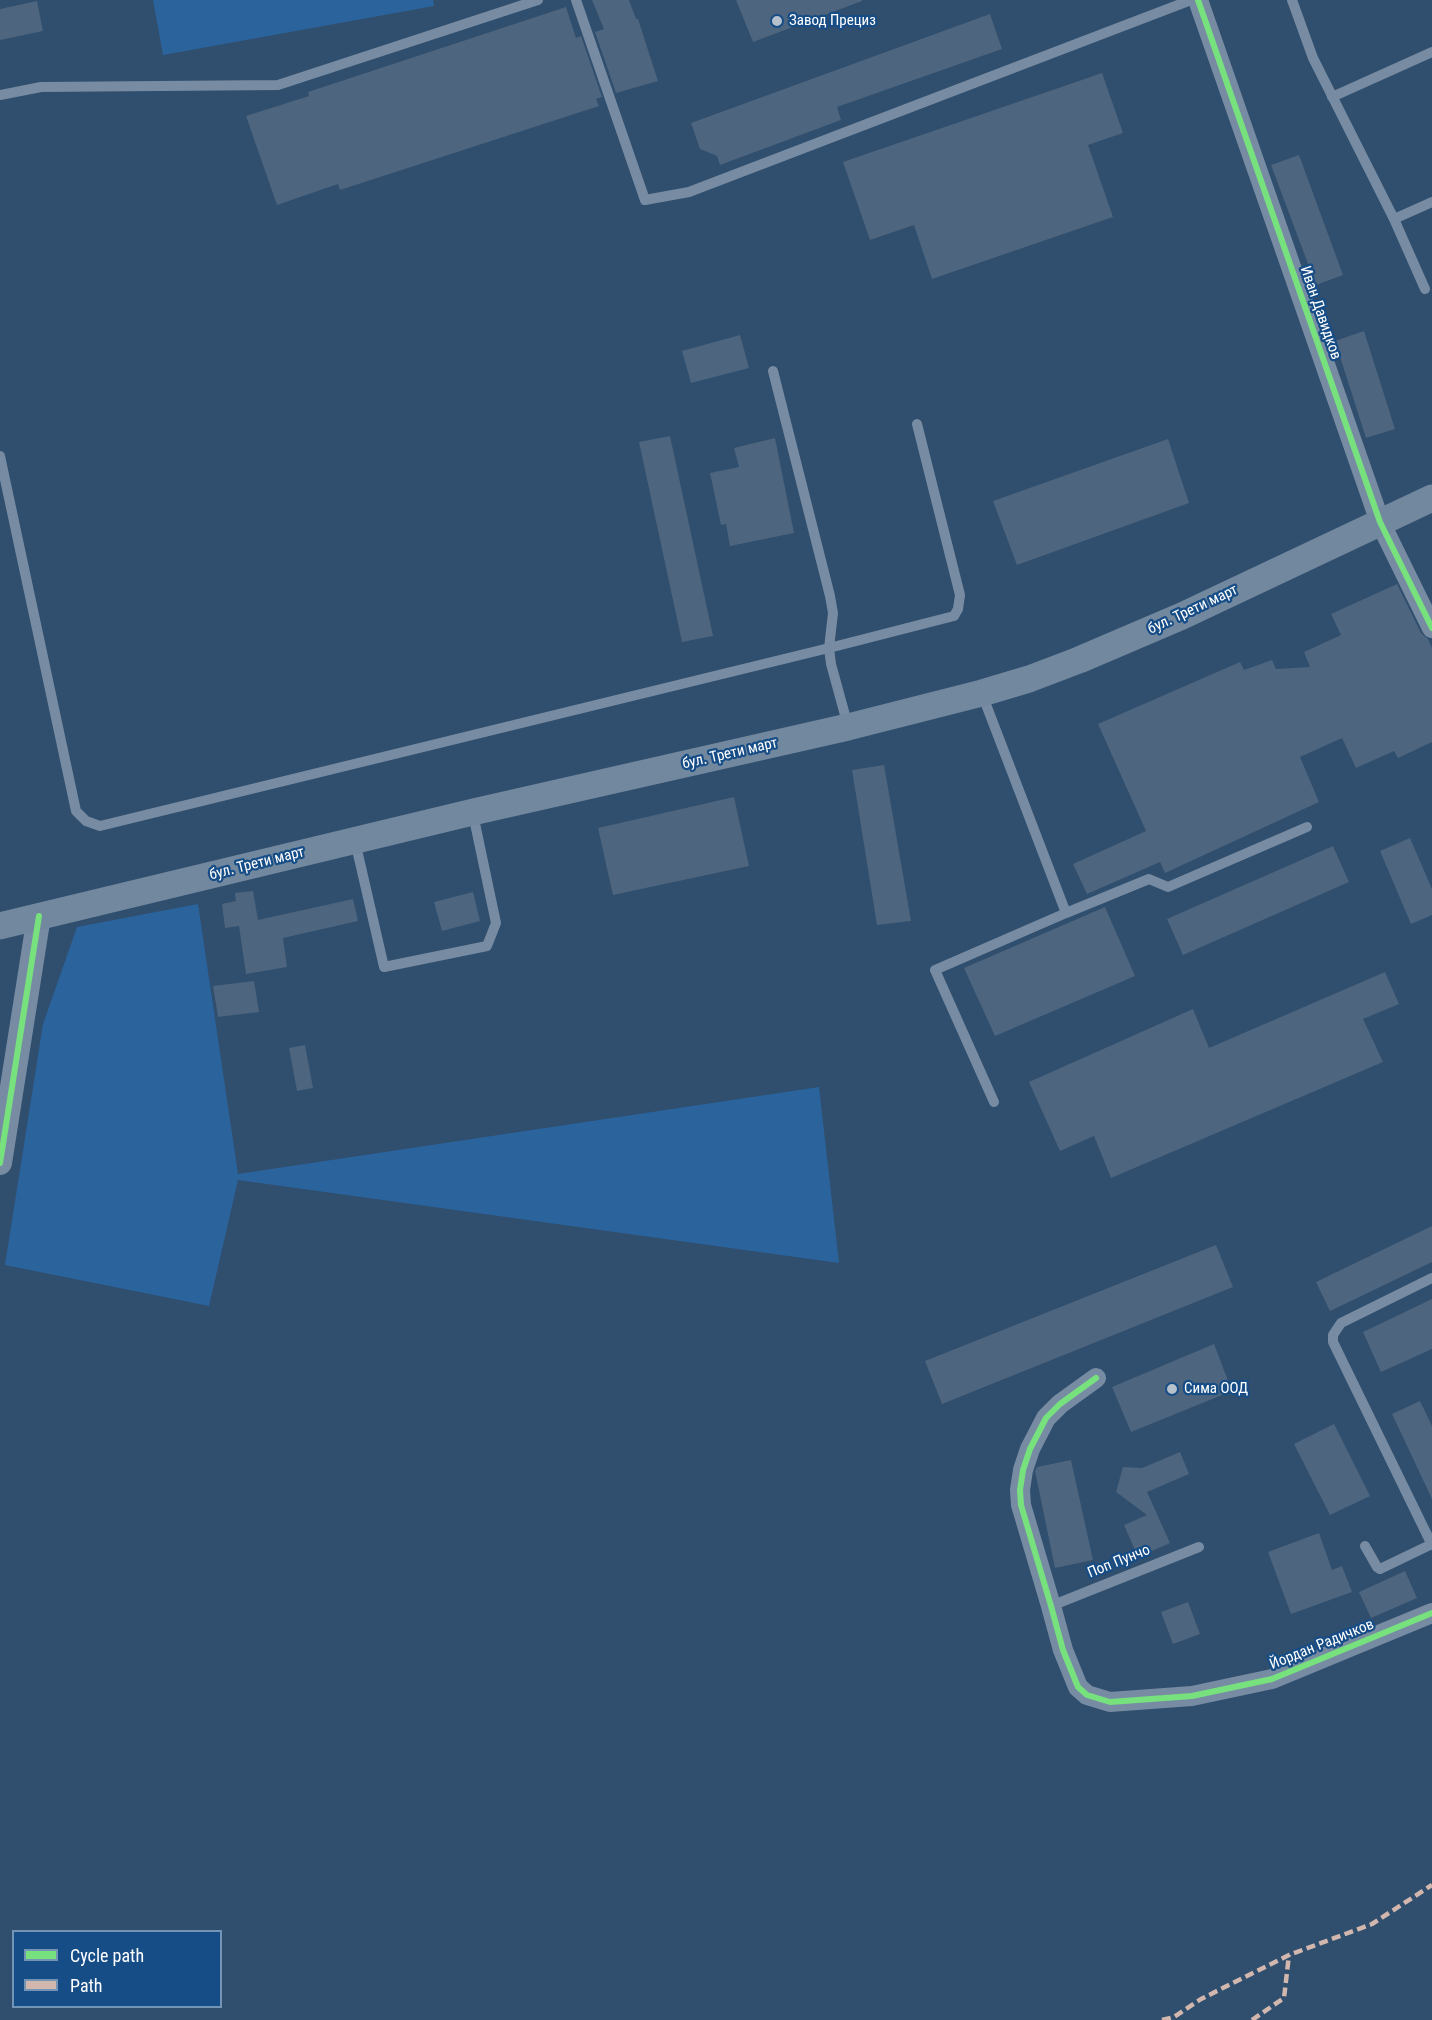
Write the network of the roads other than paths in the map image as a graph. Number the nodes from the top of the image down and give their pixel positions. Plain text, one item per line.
1 (538, 0) edge
2 (576, 0) edge
3 (1191, 0) edge
4 (1198, 0) edge
5 (1292, 0) edge
6 (1432, 52) edge
7 (0, 95) edge
8 (1332, 97) junction
9 (1432, 202) edge
10 (1394, 219) junction
11 (1425, 289) dead end
12 (773, 371) dead end
13 (917, 424) dead end
14 (0, 456) edge
15 (1432, 498) edge
16 (5, 499) edge
17 (1380, 522) junction
18 (1432, 628) edge
19 (829, 648) junction
20 (982, 693) junction
21 (848, 727) junction
22 (473, 812) junction
23 (1308, 827) dead end
24 (355, 841) junction
25 (1066, 913) junction
26 (39, 916) junction
27 (0, 926) edge
28 (994, 1102) dead end
29 (0, 1163) edge
30 (1432, 1278) edge
31 (1096, 1378) dead end
32 (1432, 1544) edge
33 (1365, 1546) dead end
34 (1199, 1547) dead end
35 (1051, 1606) junction
36 (1432, 1613) edge

1 - 7 lane
2 - 3 lane
4 - 17 street, Иван Давидков
5 - 8 lane
6 - 8 lane
8 - 10 lane
9 - 10 lane
10 - 11 lane
12 - 19 lane
13 - 19 lane
14 - 16 lane
15 - 17 main road, бул. Трети март
16 - 19 lane
17 - 18 street, Иван Давидков
17 - 20 main road, бул. Трети март
19 - 21 lane
20 - 21 main road, бул. Трети март
20 - 25 lane
21 - 22 main road, бул. Трети март
22 - 24 main road, бул. Трети март
22 - 24 lane
23 - 25 lane
24 - 26 main road, бул. Трети март
25 - 28 lane
26 - 27 main road, бул. Трети март
26 - 29 street
30 - 32 lane
31 - 35 street
32 - 33 lane
34 - 35 lane, Поп Пунчо
35 - 36 street, Йордан Радичков

